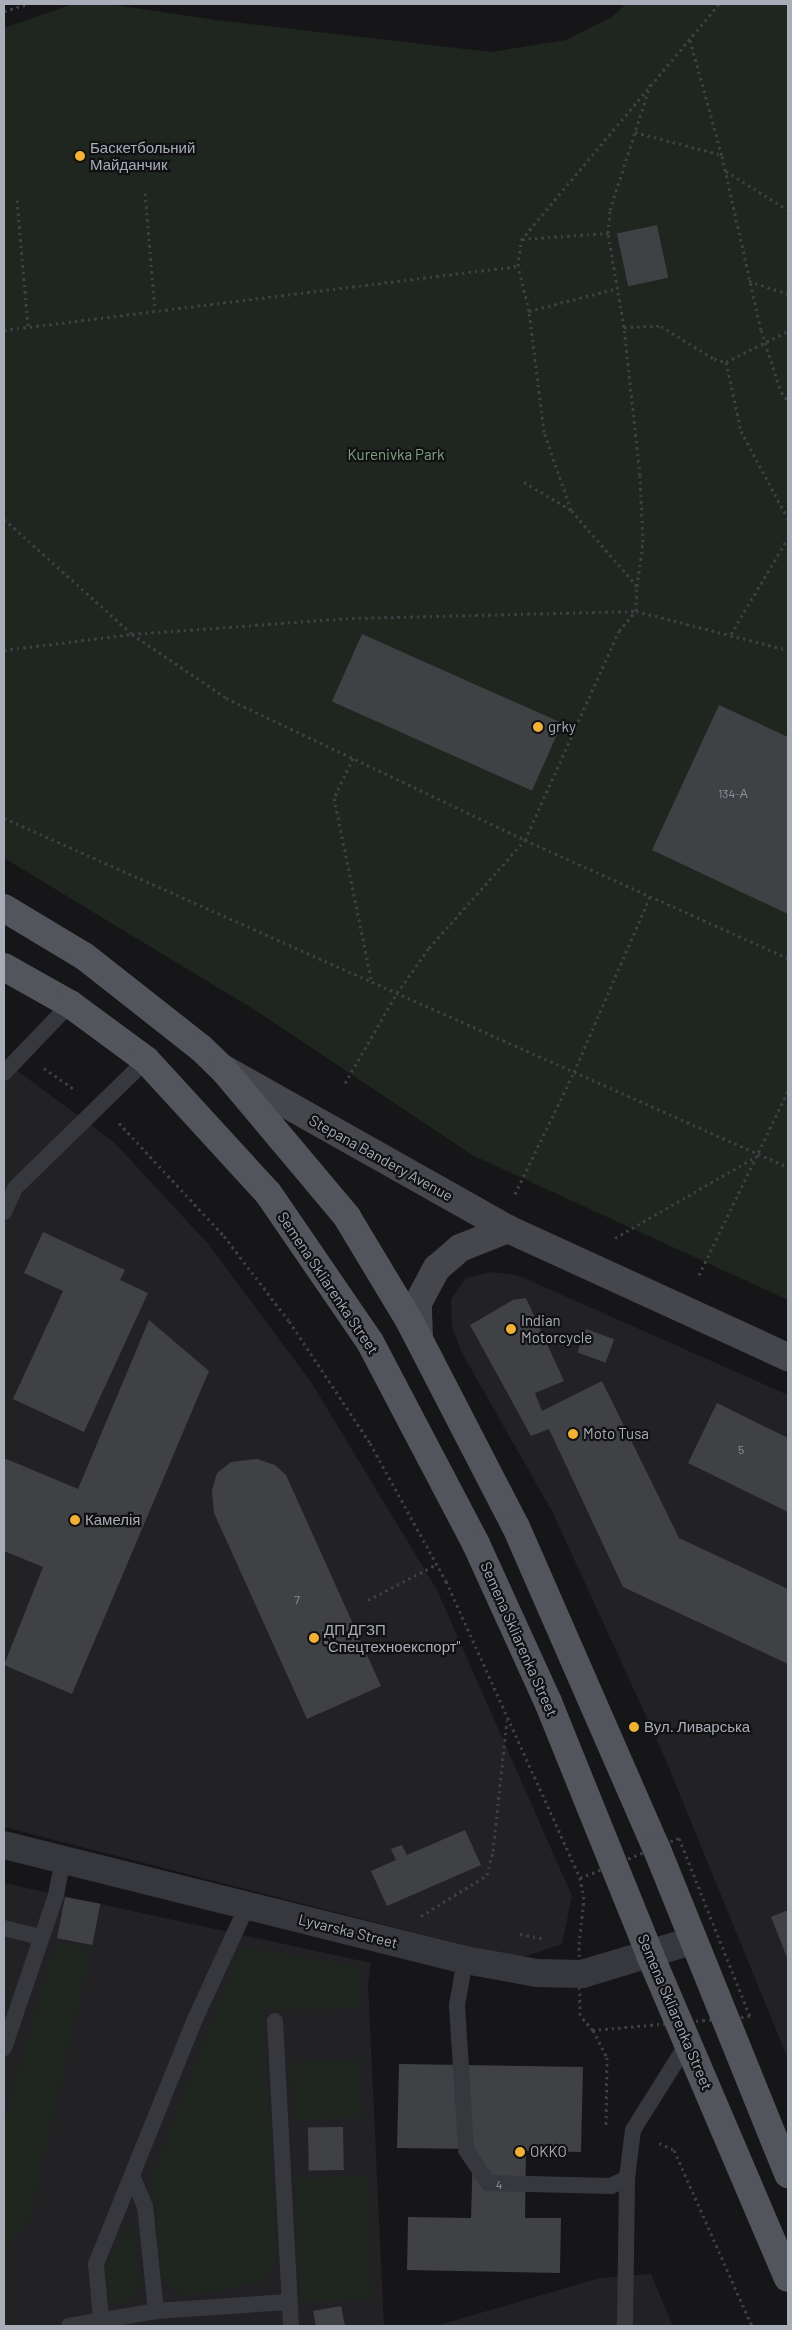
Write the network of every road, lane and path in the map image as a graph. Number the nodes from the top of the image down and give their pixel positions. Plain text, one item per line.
1 (28, 4) edge
2 (718, 4) edge
3 (4, 11) edge
4 (690, 40) junction
5 (652, 79) junction
6 (635, 132) junction
7 (722, 156) junction
8 (726, 171) junction
9 (146, 193) dead end
10 (17, 200) dead end
11 (788, 210) edge
12 (608, 233) junction
13 (521, 240) junction
14 (518, 266) junction
15 (749, 281) junction
16 (618, 288) junction
17 (788, 294) edge
18 (155, 310) junction
19 (530, 311) junction
20 (28, 327) junction
21 (624, 327) junction
22 (4, 330) edge
23 (788, 331) edge
24 (766, 343) junction
25 (726, 362) junction
26 (788, 401) edge
27 (524, 482) dead end
28 (572, 510) junction
29 (4, 519) edge
30 (788, 519) edge
31 (788, 538) edge
32 (637, 586) junction
33 (636, 611) junction
34 (132, 634) junction
35 (731, 634) junction
36 (4, 650) edge
37 (788, 650) edge
38 (353, 758) junction
39 (4, 818) edge
40 (525, 840) junction
41 (650, 896) junction
42 (4, 908) edge
43 (788, 958) edge
44 (4, 967) edge
45 (4, 980) edge
46 (372, 983) junction
47 (397, 993) junction
48 (70, 1004) junction
49 (22, 1052) junction
50 (146, 1060) junction
51 (223, 1069) junction
52 (574, 1072) junction
53 (4, 1073) edge
54 (345, 1083) dead end
55 (788, 1091) edge
56 (98, 1106) junction
57 (759, 1154) junction
58 (788, 1167) edge
59 (515, 1194) dead end
60 (4, 1212) edge
61 (508, 1229) junction
62 (615, 1238) dead end
63 (699, 1275) dead end
64 (419, 1339) junction
65 (788, 1357) edge
66 (437, 1564) junction
67 (368, 1600) dead end
68 (508, 1718) junction
69 (4, 1845) edge
70 (62, 1860) junction
71 (580, 1878) dead end
72 (247, 1906) junction
73 (428, 1919) dead end
74 (4, 1928) edge
75 (513, 1933) dead end
76 (41, 1937) junction
77 (550, 1940) dead end
78 (692, 1941) junction
79 (569, 1943) dead end
80 (579, 1944) dead end
81 (650, 1954) junction
82 (465, 1960) junction
83 (275, 2021) dead end
84 (593, 2030) dead end
85 (687, 2044) junction
86 (4, 2048) edge
87 (633, 2130) junction
88 (788, 2174) edge
89 (132, 2176) junction
90 (627, 2178) junction
91 (788, 2278) edge
92 (288, 2302) junction
93 (156, 2311) junction
94 (101, 2319) junction
95 (70, 2326) edge
96 (291, 2326) edge
97 (625, 2326) edge
98 (752, 2326) edge

1 - 3 path
2 - 4 path
4 - 5 path
4 - 7 path
5 - 6 path
5 - 13 path
6 - 7 path
6 - 12 path
7 - 8 path
8 - 11 path
8 - 15 path
9 - 18 path
10 - 20 path
12 - 13 path
12 - 16 path
13 - 14 path
14 - 18 path
14 - 19 path
15 - 17 path
15 - 24 path
16 - 19 path
16 - 21 path
18 - 20 path
19 - 28 path
20 - 22 path
21 - 25 path
21 - 32 path
23 - 24 path
24 - 25 path
24 - 26 path
25 - 30 path
27 - 28 path
28 - 32 path
29 - 34 path
31 - 35 path
32 - 33 path
33 - 34 path
33 - 35 path
33 - 40 path
34 - 36 path
34 - 38 path
35 - 37 path
38 - 40 path
38 - 46 path
39 - 46 path
40 - 41 path
40 - 47 path
41 - 43 path
41 - 52 path
42 - 51 main road, Stepana Bandery Avenue
44 - 48 main road
45 - 48 main road
46 - 47 path
47 - 52 path
47 - 54 path
48 - 49 lane
48 - 50 main road
49 - 53 lane
49 - 56 path
50 - 56 lane
50 - 81 main road, Semena Skliarenka Street
51 - 61 main road, Stepana Bandery Avenue
51 - 64 main road
52 - 57 path
52 - 59 path
55 - 57 path
56 - 60 lane
56 - 66 path
57 - 58 path
57 - 62 path
57 - 63 path
61 - 64 main road
61 - 65 main road, Stepana Bandery Avenue
64 - 78 main road
66 - 67 path
66 - 68 path
68 - 71 path
68 - 73 path
69 - 70 street, Lyvarska Street
70 - 72 street, Lyvarska Street
70 - 76 lane
72 - 82 street, Lyvarska Street
72 - 89 lane
74 - 76 lane
75 - 77 path
76 - 86 lane
78 - 81 street, Lyvarska Street
78 - 88 main road
79 - 80 path
81 - 82 street, Lyvarska Street
81 - 85 main road, Semena Skliarenka Street
82 - 90 lane
83 - 92 lane
84 - 87 path
85 - 87 lane
85 - 91 main road, Semena Skliarenka Street
87 - 90 lane
87 - 98 path
89 - 93 lane
89 - 94 lane
90 - 97 lane
92 - 93 lane
92 - 96 lane
93 - 94 lane
94 - 95 lane

